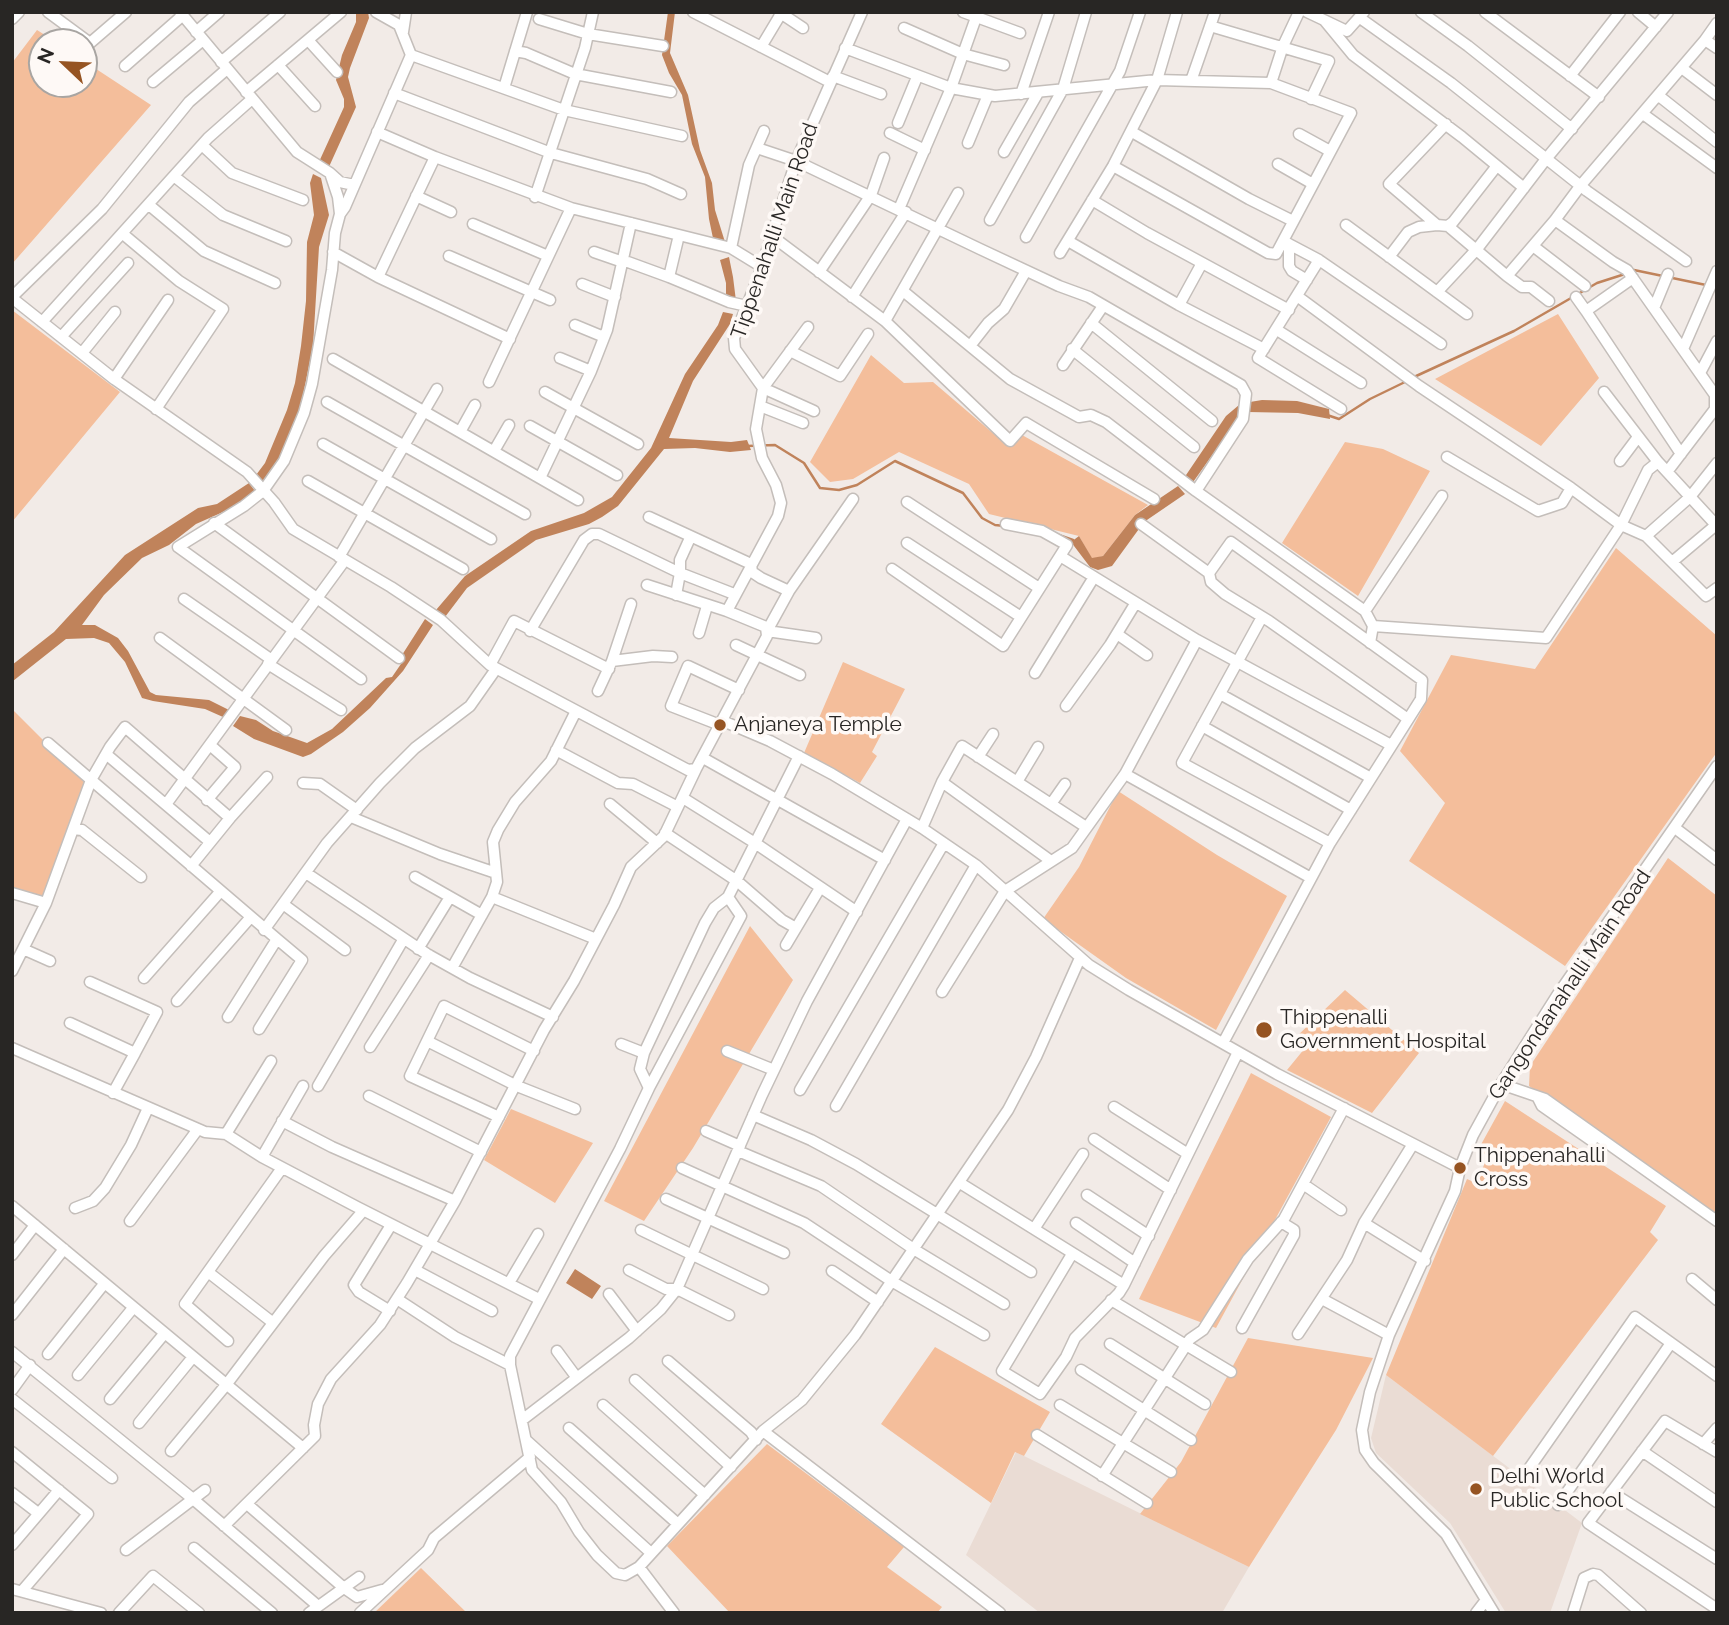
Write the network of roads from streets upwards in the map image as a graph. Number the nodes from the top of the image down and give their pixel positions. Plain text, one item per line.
1 (19, 12) edge
2 (48, 12) edge
3 (219, 12) edge
4 (280, 12) edge
5 (341, 12) edge
6 (376, 12) edge
7 (406, 12) edge
8 (527, 12) edge
9 (593, 12) edge
10 (693, 12) edge
11 (862, 12) edge
12 (963, 12) edge
13 (1049, 12) edge
14 (1086, 12) edge
15 (1140, 12) edge
16 (1177, 12) edge
17 (1215, 12) edge
18 (1299, 12) edge
19 (1307, 12) edge
20 (1421, 12) edge
21 (1485, 12) edge
22 (1620, 12) edge
23 (1638, 12) edge
24 (1668, 12) edge
25 (781, 13) edge
26 (121, 14) edge
27 (181, 14) edge
28 (977, 15) edge
29 (1362, 15) edge
30 (712, 16) edge
31 (12, 19) edge
32 (539, 19) dead end
33 (1325, 21) junction
34 (1717, 23) edge
35 (1210, 26) junction
36 (1656, 27) junction
37 (803, 28) dead end
38 (904, 28) dead end
39 (403, 32) junction
40 (1020, 33) dead end
41 (588, 34) junction
42 (200, 36) junction
43 (308, 40) junction
44 (1705, 40) junction
45 (663, 46) dead end
46 (1283, 46) junction
47 (761, 47) junction
48 (845, 48) junction
49 (1717, 48) edge
50 (515, 51) junction
51 (963, 54) junction
52 (411, 55) junction
53 (278, 65) junction
54 (1004, 65) dead end
55 (124, 66) dead end
56 (224, 66) junction
57 (1683, 69) junction
58 (337, 72) dead end
59 (575, 74) junction
60 (1570, 76) junction
61 (918, 77) junction
62 (832, 79) junction
63 (1157, 80) junction
64 (1191, 81) junction
65 (153, 82) dead end
66 (1271, 83) junction
67 (1113, 84) junction
68 (504, 88) junction
69 (951, 88) junction
70 (1063, 89) junction
71 (671, 92) dead end
72 (394, 93) junction
73 (1038, 93) junction
74 (881, 94) dead end
75 (1021, 94) junction
76 (249, 95) junction
77 (988, 95) junction
78 (1717, 95) edge
79 (1659, 96) junction
80 (1599, 97) junction
81 (1311, 99) junction
82 (315, 106) dead end
83 (564, 110) junction
84 (1643, 114) junction
85 (898, 122) dead end
86 (1446, 124) junction
87 (1572, 129) junction
88 (764, 131) dead end
89 (377, 132) junction
90 (1132, 132) junction
91 (890, 133) dead end
92 (1299, 134) dead end
93 (682, 136) dead end
94 (1717, 142) edge
95 (968, 143) dead end
96 (202, 145) junction
97 (757, 148) junction
98 (925, 150) junction
99 (1330, 151) junction
100 (1004, 152) dead end
101 (551, 153) junction
102 (435, 157) junction
103 (884, 158) dead end
104 (1546, 159) junction
105 (796, 161) junction
106 (1279, 164) dead end
107 (1113, 166) junction
108 (1496, 167) junction
109 (1717, 169) edge
110 (330, 173) junction
111 (175, 177) junction
112 (1313, 184) junction
113 (1581, 185) junction
114 (354, 186) junction
115 (1524, 188) junction
116 (958, 193) dead end
117 (681, 194) dead end
118 (871, 195) junction
119 (416, 196) junction
120 (535, 197) junction
121 (303, 200) dead end
122 (1092, 200) junction
123 (149, 205) junction
124 (571, 208) junction
125 (902, 211) junction
126 (451, 212) dead end
127 (340, 214) junction
128 (990, 219) dead end
129 (1555, 220) junction
130 (1293, 221) junction
131 (472, 223) dead end
132 (631, 223) junction
133 (1346, 225) dead end
134 (1437, 225) junction
135 (1448, 226) junction
136 (938, 229) junction
137 (123, 234) junction
138 (679, 235) junction
139 (773, 237) junction
140 (1026, 237) dead end
141 (286, 241) dead end
142 (1068, 241) junction
143 (1286, 243) junction
144 (1533, 246) junction
145 (726, 247) junction
146 (1477, 249) junction
147 (333, 251) junction
148 (594, 252) dead end
149 (1060, 253) dead end
150 (449, 256) dead end
151 (548, 256) junction
152 (1389, 257) junction
153 (1319, 260) junction
154 (1686, 261) dead end
155 (624, 262) junction
156 (1202, 263) junction
157 (128, 264) dead end
158 (762, 267) junction
159 (1026, 271) junction
160 (1717, 271) edge
161 (819, 272) junction
162 (1668, 274) dead end
163 (669, 276) junction
164 (1507, 276) junction
165 (378, 277) junction
166 (1633, 278) junction
167 (1307, 280) junction
168 (275, 283) dead end
169 (582, 284) dead end
170 (1585, 286) dead end
171 (902, 290) junction
172 (532, 291) junction
173 (1437, 292) junction
174 (1297, 296) junction
175 (615, 297) junction
176 (852, 297) junction
177 (1576, 297) dead end
178 (12, 298) edge
179 (168, 300) dead end
180 (550, 300) dead end
181 (1549, 301) dead end
182 (738, 304) junction
183 (1179, 305) junction
184 (1104, 306) junction
185 (1654, 308) junction
186 (1289, 310) junction
187 (1586, 311) junction
188 (115, 312) dead end
189 (1467, 314) dead end
190 (885, 321) junction
191 (42, 322) junction
192 (1091, 323) junction
193 (575, 325) dead end
194 (808, 327) dead end
195 (1277, 330) junction
196 (868, 334) dead end
197 (61, 337) junction
198 (604, 337) junction
199 (509, 339) junction
200 (1717, 341) edge
201 (1441, 344) dead end
202 (970, 346) junction
203 (1072, 349) junction
204 (1264, 349) junction
205 (1683, 349) junction
206 (790, 351) junction
207 (82, 353) junction
208 (333, 359) dead end
209 (560, 359) dead end
210 (1063, 365) dead end
211 (592, 371) junction
212 (1700, 373) junction
213 (114, 379) junction
214 (489, 382) dead end
215 (1361, 383) dead end
216 (763, 388) junction
217 (437, 389) dead end
218 (545, 392) dead end
219 (1604, 392) dead end
220 (327, 402) dead end
221 (475, 405) dead end
222 (760, 406) junction
223 (575, 408) junction
224 (156, 409) junction
225 (1341, 409) dead end
226 (1716, 410) edge
227 (424, 411) junction
228 (814, 411) dead end
229 (1212, 421) dead end
230 (803, 423) dead end
231 (509, 425) dead end
232 (530, 426) dead end
233 (460, 432) junction
234 (1639, 437) junction
235 (558, 442) junction
236 (638, 443) dead end
237 (323, 444) dead end
238 (404, 445) junction
239 (1194, 447) dead end
240 (494, 451) junction
241 (1681, 454) junction
242 (1447, 457) dead end
243 (1620, 461) dead end
244 (1658, 462) junction
245 (1717, 463) edge
246 (1667, 472) junction
247 (617, 475) dead end
248 (385, 478) junction
249 (540, 478) junction
250 (308, 481) dead end
251 (1571, 488) junction
252 (262, 491) junction
253 (1196, 491) junction
254 (1442, 496) dead end
255 (1690, 497) junction
256 (853, 499) dead end
257 (1154, 499) dead end
258 (578, 500) dead end
259 (907, 502) dead end
260 (365, 513) junction
261 (525, 514) dead end
262 (649, 517) dead end
263 (214, 523) junction
264 (1006, 524) dead end
265 (1141, 524) dead end
266 (1621, 525) junction
267 (1716, 525) edge
268 (1646, 536) junction
269 (690, 538) junction
270 (491, 539) dead end
271 (907, 543) dead end
272 (1060, 556) junction
273 (342, 558) junction
274 (1672, 562) junction
275 (751, 564) junction
276 (463, 569) dead end
277 (891, 569) dead end
278 (680, 573) junction
279 (1209, 573) junction
280 (1094, 577) junction
281 (647, 586) dead end
282 (1039, 588) junction
283 (1717, 588) edge
284 (789, 591) junction
285 (734, 594) junction
286 (676, 596) junction
287 (184, 599) dead end
288 (316, 599) junction
289 (631, 604) dead end
290 (1135, 604) junction
291 (707, 606) junction
292 (727, 611) junction
293 (1365, 611) junction
294 (1021, 617) junction
295 (1262, 617) junction
296 (1373, 626) junction
297 (292, 631) junction
298 (530, 631) junction
299 (767, 631) junction
300 (698, 633) dead end
301 (1117, 634) junction
302 (160, 638) dead end
303 (816, 638) dead end
304 (1197, 640) junction
305 (1370, 643) junction
306 (736, 645) dead end
307 (1147, 655) dead end
308 (672, 657) dead end
309 (757, 657) junction
310 (399, 658) dead end
311 (1239, 661) junction
312 (270, 662) junction
313 (610, 665) junction
314 (493, 667) junction
315 (1035, 673) dead end
316 (800, 675) dead end
317 (361, 679) dead end
318 (739, 690) junction
319 (598, 691) dead end
320 (1220, 694) junction
321 (243, 698) junction
322 (1066, 706) dead end
323 (341, 710) dead end
324 (576, 711) junction
325 (1408, 719) junction
326 (722, 723) junction
327 (1202, 726) junction
328 (286, 730) dead end
329 (993, 734) dead end
330 (48, 743) dead end
331 (210, 745) junction
332 (1391, 745) junction
333 (1038, 747) dead end
334 (556, 750) junction
335 (106, 754) junction
336 (799, 756) junction
337 (978, 757) junction
338 (703, 758) junction
339 (1717, 766) edge
340 (696, 769) junction
341 (1125, 774) junction
342 (267, 777) dead end
343 (1371, 778) junction
344 (91, 780) junction
345 (184, 781) junction
346 (942, 782) junction
347 (1017, 782) junction
348 (303, 783) dead end
349 (1065, 784) dead end
350 (776, 799) junction
351 (207, 800) junction
352 (167, 803) junction
353 (680, 803) junction
354 (610, 804) dead end
355 (1051, 804) junction
356 (1351, 810) junction
357 (354, 813) junction
358 (230, 818) junction
359 (907, 819) junction
360 (922, 828) junction
361 (1086, 828) junction
362 (1675, 828) junction
363 (73, 829) junction
364 (665, 833) junction
365 (210, 842) junction
366 (657, 843) junction
367 (755, 843) junction
368 (944, 843) junction
369 (1330, 843) junction
370 (885, 860) junction
371 (1717, 860) edge
372 (1051, 862) junction
373 (976, 865) junction
374 (191, 866) junction
375 (306, 873) junction
376 (496, 873) junction
377 (141, 877) dead end
378 (415, 877) dead end
379 (1311, 878) junction
380 (737, 881) junction
381 (820, 888) junction
382 (1005, 891) junction
383 (220, 892) junction
384 (12, 893) edge
385 (450, 897) junction
386 (492, 897) junction
387 (728, 897) junction
388 (46, 903) junction
389 (283, 905) junction
390 (856, 912) junction
391 (482, 915) junction
392 (250, 918) junction
393 (796, 928) junction
394 (264, 930) junction
395 (278, 939) junction
396 (596, 939) junction
397 (403, 940) junction
398 (786, 945) dead end
399 (23, 949) junction
400 (418, 949) junction
401 (345, 950) dead end
402 (429, 955) junction
403 (1080, 958) junction
404 (50, 961) dead end
405 (453, 968) junction
406 (12, 971) edge
407 (144, 978) dead end
408 (90, 982) dead end
409 (942, 992) dead end
410 (177, 1001) dead end
411 (228, 1017) dead end
412 (553, 1017) junction
413 (70, 1023) dead end
414 (259, 1029) dead end
415 (427, 1041) junction
416 (1223, 1043) junction
417 (621, 1044) dead end
418 (370, 1047) dead end
419 (12, 1048) edge
420 (534, 1051) junction
421 (727, 1051) dead end
422 (1238, 1052) junction
423 (135, 1053) junction
424 (644, 1053) junction
425 (271, 1061) dead end
426 (774, 1070) junction
427 (1501, 1084) junction
428 (303, 1086) dead end
429 (318, 1086) dead end
430 (517, 1086) junction
431 (649, 1087) junction
432 (800, 1090) dead end
433 (113, 1093) junction
434 (369, 1096) dead end
435 (836, 1106) dead end
436 (1114, 1107) dead end
437 (148, 1108) junction
438 (1343, 1108) junction
439 (575, 1109) dead end
440 (753, 1115) junction
441 (499, 1117) junction
442 (282, 1121) junction
443 (198, 1129) junction
444 (706, 1131) dead end
445 (226, 1135) junction
446 (1094, 1139) dead end
447 (1413, 1144) junction
448 (739, 1148) junction
449 (481, 1152) junction
450 (1083, 1154) dead end
451 (1188, 1154) junction
452 (262, 1157) junction
453 (282, 1168) junction
454 (682, 1168) dead end
455 (1460, 1168) junction
456 (960, 1183) junction
457 (1303, 1184) junction
458 (722, 1185) junction
459 (1171, 1190) junction
460 (1087, 1195) dead end
461 (666, 1199) dead end
462 (455, 1201) junction
463 (12, 1206) edge
464 (75, 1208) dead end
465 (363, 1210) junction
466 (1340, 1210) dead end
467 (939, 1214) junction
468 (707, 1220) junction
469 (130, 1221) dead end
470 (1281, 1222) junction
471 (1076, 1223) dead end
472 (1364, 1223) junction
473 (1717, 1224) edge
474 (35, 1225) junction
475 (391, 1225) junction
476 (1034, 1229) junction
477 (641, 1230) dead end
478 (538, 1234) dead end
479 (1149, 1236) junction
480 (429, 1244) junction
481 (64, 1249) junction
482 (915, 1250) junction
483 (692, 1254) junction
484 (784, 1254) dead end
485 (1072, 1254) junction
486 (12, 1255) edge
487 (1425, 1261) junction
488 (1135, 1263) junction
489 (415, 1270) junction
490 (629, 1270) dead end
491 (832, 1271) dead end
492 (208, 1272) junction
493 (1031, 1272) dead end
494 (1692, 1279) dead end
495 (893, 1282) junction
496 (509, 1283) junction
497 (104, 1284) junction
498 (1124, 1285) junction
499 (677, 1289) junction
500 (763, 1289) dead end
501 (609, 1294) dead end
502 (397, 1299) junction
503 (539, 1299) junction
504 (1322, 1299) junction
505 (1111, 1300) junction
506 (1717, 1300) edge
507 (878, 1302) junction
508 (1004, 1304) dead end
509 (133, 1308) junction
510 (390, 1311) junction
511 (492, 1311) dead end
512 (12, 1315) edge
513 (729, 1315) dead end
514 (272, 1322) junction
515 (1242, 1328) dead end
516 (636, 1331) junction
517 (164, 1334) junction
518 (1298, 1334) dead end
519 (984, 1335) dead end
520 (1389, 1335) junction
521 (228, 1341) dead end
522 (1671, 1343) junction
523 (1110, 1345) dead end
524 (1186, 1345) junction
525 (557, 1351) dead end
526 (12, 1352) edge
527 (48, 1354) dead end
528 (193, 1357) junction
529 (668, 1361) dead end
530 (30, 1365) junction
531 (510, 1365) junction
532 (1081, 1370) dead end
533 (1231, 1372) dead end
534 (78, 1375) dead end
535 (1717, 1376) edge
536 (577, 1378) junction
537 (635, 1380) dead end
538 (1165, 1380) junction
539 (226, 1385) junction
540 (12, 1390) edge
541 (12, 1399) edge
542 (110, 1399) dead end
543 (1205, 1404) dead end
544 (603, 1405) dead end
545 (1060, 1405) dead end
546 (1145, 1410) junction
547 (522, 1420) junction
548 (139, 1423) dead end
549 (1717, 1427) edge
550 (569, 1428) dead end
551 (1037, 1435) dead end
552 (759, 1436) junction
553 (526, 1440) junction
554 (1191, 1440) dead end
555 (1124, 1443) junction
556 (1703, 1444) junction
557 (303, 1448) junction
558 (171, 1451) dead end
559 (1642, 1451) junction
560 (12, 1452) edge
561 (1717, 1452) edge
562 (530, 1457) junction
563 (731, 1466) junction
564 (1528, 1470) dead end
565 (1171, 1472) dead end
566 (1102, 1476) junction
567 (112, 1478) dead end
568 (59, 1490) junction
569 (205, 1490) dead end
570 (1611, 1492) junction
571 (12, 1493) edge
572 (705, 1495) junction
573 (193, 1499) junction
574 (1717, 1502) edge
575 (1147, 1503) dead end
576 (247, 1504) junction
577 (1558, 1504) dead end
578 (38, 1513) junction
579 (678, 1524) junction
580 (225, 1526) junction
581 (13, 1543) edge
582 (194, 1548) dead end
583 (126, 1550) dead end
584 (651, 1553) junction
585 (1717, 1559) edge
586 (639, 1567) junction
587 (359, 1577) dead end
588 (344, 1588) junction
589 (17, 1590) edge
590 (382, 1590) junction
591 (1717, 1593) edge
592 (1486, 1600) junction
593 (1706, 1601) junction
594 (314, 1609) edge
595 (1717, 1609) edge
596 (101, 1613) edge
597 (119, 1613) edge
598 (199, 1613) edge
599 (272, 1613) edge
600 (360, 1613) edge
601 (674, 1613) edge
602 (1000, 1613) edge
603 (1476, 1613) edge
604 (1494, 1613) edge
605 (1573, 1613) edge
606 (1641, 1613) edge

1 - 31 street
2 - 26 street
3 - 42 street
4 - 56 street
5 - 43 street
6 - 39 street
7 - 39 street
8 - 50 street
9 - 41 street
10 - 30 street
11 - 48 street, Tippenahalli Main Road
12 - 28 street
13 - 75 street
14 - 70 street
15 - 67 street
16 - 63 street
17 - 35 street
18 - 46 street
19 - 33 street
20 - 87 street
21 - 60 street
22 - 60 street
23 - 36 street
24 - 36 street
25 - 37 street
25 - 47 street
27 - 42 street
27 - 55 street
28 - 40 street
28 - 51 street
29 - 33 street
29 - 104 street
30 - 47 street
32 - 41 street
33 - 86 street
34 - 44 street
35 - 46 street
35 - 64 street
36 - 80 street
38 - 51 street
39 - 52 street
41 - 45 street
41 - 59 street
42 - 56 street
42 - 65 street
43 - 53 street
43 - 58 street
44 - 49 street
44 - 57 street
46 - 66 street
46 - 81 street
47 - 62 street
48 - 61 street
48 - 62 street, Tippenahalli Main Road
50 - 59 street
50 - 68 street
51 - 54 street
51 - 69 street
52 - 68 street
52 - 72 street
53 - 76 street
53 - 82 street
56 - 76 street
56 - 178 street
57 - 78 street
57 - 79 street
59 - 71 street
59 - 83 street
60 - 80 street
61 - 69 street
61 - 85 street
62 - 74 street
62 - 105 street, Tippenahalli Main Road
63 - 64 street
63 - 67 street
63 - 90 street
64 - 66 street
66 - 81 street
67 - 70 street
67 - 140 street
68 - 83 street
69 - 77 street
69 - 98 street
70 - 73 street
70 - 128 street
72 - 89 street
72 - 101 street
73 - 75 street
73 - 100 street
75 - 77 street
76 - 96 street
76 - 110 street
77 - 95 street
79 - 84 street
79 - 94 street
80 - 87 street
81 - 99 street
83 - 93 street
83 - 101 street
84 - 109 street
84 - 113 street
86 - 108 street
86 - 134 street
87 - 104 street
88 - 97 street
89 - 102 street
89 - 114 street
90 - 107 street
90 - 130 street
91 - 98 street
92 - 99 street
96 - 111 street
96 - 121 street
97 - 105 street
97 - 145 street
98 - 125 street
99 - 112 street
101 - 117 street
101 - 120 street
102 - 119 street
102 - 120 street
103 - 118 street
104 - 113 street
104 - 115 street
105 - 118 street
105 - 139 street, Tippenahalli Main Road
106 - 112 street
107 - 122 street
107 - 143 street
108 - 115 street
108 - 135 street
110 - 114 street
110 - 127 street
111 - 123 street
111 - 141 street
112 - 130 street
113 - 129 street
113 - 154 street
114 - 127 street
115 - 146 street
116 - 136 street
118 - 125 street
118 - 161 street
119 - 126 street
119 - 165 street
120 - 124 street
122 - 142 street
122 - 156 street
123 - 137 street
123 - 168 street
124 - 132 street
124 - 151 street
125 - 136 street
125 - 176 street
127 - 147 street
129 - 144 street
129 - 166 street
130 - 143 street
131 - 151 street
132 - 138 street
132 - 155 street
133 - 152 street
134 - 135 street
134 - 152 street
135 - 146 street
136 - 159 street
136 - 171 street
137 - 191 street
137 - 224 street
138 - 145 street
138 - 163 street
139 - 158 street, Tippenahalli Main Road
139 - 161 street
142 - 149 street
142 - 183 street
143 - 153 street
143 - 167 street
144 - 164 street
144 - 170 street
145 - 158 street
146 - 164 street
146 - 173 street
147 - 165 street
147 - 252 street
148 - 155 street
150 - 172 street
151 - 172 street
152 - 173 street
153 - 167 street
153 - 201 street
155 - 163 street
155 - 175 street
156 - 183 street
156 - 186 street
157 - 197 street
158 - 182 street, Tippenahalli Main Road
159 - 184 street
159 - 202 street
160 - 205 street
161 - 176 street
162 - 185 street
163 - 182 street
164 - 181 street
165 - 199 street
166 - 185 street
166 - 187 street
167 - 174 street
169 - 175 street
171 - 190 street
171 - 202 street
172 - 180 street
172 - 199 street
173 - 189 street
174 - 186 street
174 - 251 street
175 - 198 street
176 - 190 street
177 - 187 street
178 - 191 street
179 - 213 street
182 - 216 street, Tippenahalli Main Road
183 - 204 street
184 - 192 street
184 - 253 street
185 - 205 street
186 - 195 street
187 - 241 street
188 - 207 street
190 - 257 street
191 - 197 street
192 - 203 street
192 - 229 street
193 - 198 street
194 - 206 street
195 - 204 street
195 - 215 street
196 - 206 street
197 - 207 street
198 - 211 street
199 - 214 street
200 - 212 street
202 - 253 street
203 - 210 street
203 - 239 street
204 - 225 street
205 - 212 street
206 - 216 street
207 - 213 street
208 - 227 street
209 - 211 street
211 - 223 street
212 - 226 street
213 - 224 street
216 - 222 street
216 - 228 street
217 - 227 street
218 - 223 street
219 - 234 street
220 - 238 street
221 - 233 street
222 - 230 street
222 - 275 street
223 - 235 street
223 - 236 street
224 - 252 street
226 - 241 street
227 - 233 street
227 - 238 street
231 - 240 street
232 - 235 street
233 - 240 street
234 - 243 street
234 - 244 street
235 - 247 street
235 - 249 street
237 - 248 street
238 - 248 street
238 - 261 street
240 - 249 street
241 - 246 street
242 - 251 street
244 - 246 street
244 - 266 street
245 - 255 street
246 - 255 street
248 - 260 street
248 - 270 street
249 - 258 street
250 - 260 street
251 - 266 street
252 - 263 street
252 - 273 street
253 - 293 street
254 - 293 street
255 - 267 street
255 - 268 street
256 - 284 street
259 - 282 street
260 - 273 street
260 - 276 street
262 - 269 street
263 - 288 street
263 - 297 street
264 - 272 street
265 - 279 street
266 - 268 street
266 - 296 street
267 - 274 street
268 - 274 street
269 - 275 street
269 - 278 street
271 - 294 street
272 - 280 street
272 - 282 street
273 - 288 street
273 - 314 street
274 - 283 street
275 - 284 street
275 - 285 street
277 - 294 street
278 - 285 street
278 - 286 street
278 - 298 street
279 - 295 street
279 - 305 street
280 - 290 street
280 - 315 street
281 - 286 street
282 - 294 street
284 - 299 street
285 - 292 street
286 - 291 street
287 - 312 street
288 - 297 street
288 - 310 street
289 - 313 street
290 - 301 street
290 - 304 street
291 - 292 street
291 - 300 street
292 - 299 street
293 - 296 street
295 - 311 street
295 - 325 street
296 - 305 street
297 - 312 street
297 - 317 street
298 - 313 street
298 - 314 street
299 - 303 street
299 - 309 street
301 - 307 street
301 - 322 street
302 - 321 street
304 - 311 street
304 - 341 street
305 - 325 street
306 - 309 street
308 - 313 street
309 - 316 street
309 - 318 street
311 - 320 street
311 - 332 street
312 - 321 street
312 - 323 street
313 - 319 street
314 - 324 street
314 - 357 street
318 - 326 street
318 - 326 street
320 - 327 street
320 - 343 street
321 - 328 street
321 - 331 street
324 - 334 street
324 - 340 street
325 - 332 street
326 - 336 street
326 - 338 street
327 - 356 street
327 - 369 street
329 - 337 street
330 - 344 street
331 - 345 street
331 - 351 street
332 - 343 street
333 - 347 street
334 - 353 street
334 - 376 street
335 - 344 street
335 - 345 street
335 - 352 street
336 - 350 street
336 - 359 street
337 - 346 street
337 - 347 street
338 - 340 street
338 - 350 street
339 - 362 street, Gangondanahalli Main Road
340 - 353 street
341 - 361 street
341 - 379 street
342 - 358 street
343 - 356 street
344 - 363 street
344 - 374 street
345 - 351 street
345 - 352 street
346 - 360 street
346 - 372 street
347 - 355 street
348 - 357 street
349 - 355 street
350 - 367 street
350 - 370 street
351 - 358 street
352 - 365 street
353 - 364 street
353 - 367 street
354 - 366 street
355 - 361 street
356 - 369 street
357 - 375 street
357 - 376 street
358 - 365 street
359 - 360 street
359 - 370 street
360 - 368 street
361 - 372 street
362 - 371 street
362 - 427 street, Gangondanahalli Main Road
363 - 377 street
363 - 388 street
364 - 366 street
364 - 380 street
365 - 374 street
366 - 396 street
367 - 380 street
367 - 381 street
368 - 373 street
368 - 432 street
369 - 379 street
370 - 390 street
372 - 382 street
373 - 382 street
373 - 435 street
374 - 383 street
375 - 389 street
375 - 397 street
376 - 386 street
378 - 385 street
379 - 416 street
380 - 387 street
380 - 393 street
381 - 390 street
381 - 393 street
382 - 403 street
382 - 409 street
383 - 392 street
383 - 407 street
384 - 388 street
385 - 391 street
385 - 400 street
386 - 391 street
386 - 396 street
387 - 424 street
387 - 431 street
388 - 399 street
389 - 394 street
389 - 401 street
390 - 426 street
391 - 405 street
392 - 394 street
392 - 410 street
393 - 398 street
394 - 395 street
395 - 411 street
395 - 414 street
396 - 412 street
397 - 400 street
397 - 429 street
399 - 404 street
399 - 406 street
400 - 402 street
402 - 405 street
402 - 418 street
403 - 416 street
403 - 456 street
405 - 412 street
408 - 423 street
412 - 420 street
413 - 423 street
415 - 420 street
415 - 430 street
415 - 441 street
416 - 422 street
417 - 424 street
419 - 433 street
420 - 430 street
421 - 426 street
422 - 438 street
422 - 451 street
423 - 433 street
424 - 431 street
425 - 445 street
426 - 440 street
427 - 455 street, Gangondanahalli Main Road
427 - 473 street
428 - 442 street
430 - 439 street
430 - 441 street
431 - 503 street
433 - 437 street
434 - 449 street
436 - 451 street
437 - 443 street
437 - 464 street
438 - 447 street
438 - 457 street
440 - 448 street
440 - 467 street
441 - 449 street
442 - 452 street
442 - 462 street
443 - 445 street
443 - 469 street
444 - 448 street
445 - 452 street
446 - 459 street
447 - 455 street
447 - 472 street
448 - 458 street
448 - 482 street
449 - 462 street
450 - 476 street
451 - 459 street
452 - 453 street
453 - 465 street
453 - 492 street
454 - 458 street
455 - 487 street, Gangondanahalli Main Road
456 - 467 street
456 - 476 street
457 - 466 street
457 - 470 street
458 - 468 street
458 - 495 street
459 - 479 street
460 - 479 street
461 - 468 street
462 - 480 street
463 - 474 street
465 - 475 street
465 - 514 street
467 - 482 street
467 - 493 street
468 - 483 street
468 - 484 street
470 - 515 street
470 - 524 street
471 - 488 street
472 - 487 street
472 - 504 street
474 - 481 street
474 - 486 street
475 - 480 street
475 - 510 street
476 - 485 street
477 - 483 street
478 - 496 street
479 - 488 street
480 - 489 street
480 - 496 street
481 - 497 street
481 - 512 street
482 - 495 street
482 - 508 street
483 - 499 street
483 - 500 street
485 - 498 street
485 - 505 street
487 - 520 street, Gangondanahalli Main Road
488 - 498 street
489 - 502 street
489 - 511 street
490 - 499 street
491 - 507 street
492 - 514 street
492 - 521 street
494 - 506 street
495 - 507 street
495 - 519 street
496 - 503 street
497 - 509 street
497 - 527 street
498 - 505 street
499 - 513 street
499 - 516 street
501 - 516 street
502 - 510 street
502 - 531 street
503 - 531 street
504 - 518 street
504 - 520 street
505 - 524 street
507 - 552 street
509 - 517 street
509 - 534 street
510 - 557 street
514 - 539 street
516 - 536 street
517 - 528 street
517 - 542 street
520 - 592 street, Gangondanahalli Main Road
522 - 535 street
522 - 564 street
522 - 577 street
523 - 538 street
524 - 533 street
524 - 538 street
525 - 536 street
526 - 530 street
528 - 539 street
528 - 548 street
529 - 552 street
530 - 540 street
530 - 573 street
531 - 547 street
532 - 546 street
536 - 547 street
537 - 563 street
538 - 543 street
538 - 546 street
539 - 557 street
539 - 558 street
541 - 567 street
544 - 572 street
545 - 555 street
546 - 554 street
546 - 555 street
547 - 553 street
549 - 556 street
550 - 579 street
551 - 566 street
552 - 563 street
552 - 602 street
553 - 562 street
553 - 584 street
555 - 565 street
555 - 566 street
556 - 559 street
556 - 561 street
557 - 576 street
559 - 570 street
559 - 574 street
560 - 568 street
562 - 586 street
562 - 590 street
563 - 572 street
566 - 575 street
568 - 578 street
568 - 589 street
569 - 573 street
570 - 585 street
570 - 593 street
571 - 578 street
572 - 579 street
573 - 580 street
573 - 583 street
576 - 580 street
576 - 588 street
578 - 581 street
579 - 584 street
580 - 594 street
582 - 599 street
584 - 586 street
586 - 601 street
587 - 588 street
588 - 590 street
588 - 594 street
589 - 596 street
590 - 600 street
591 - 593 street
592 - 603 street
592 - 604 street, Gangondanahalli Main Road
593 - 595 street
597 - 598 street
605 - 606 street

